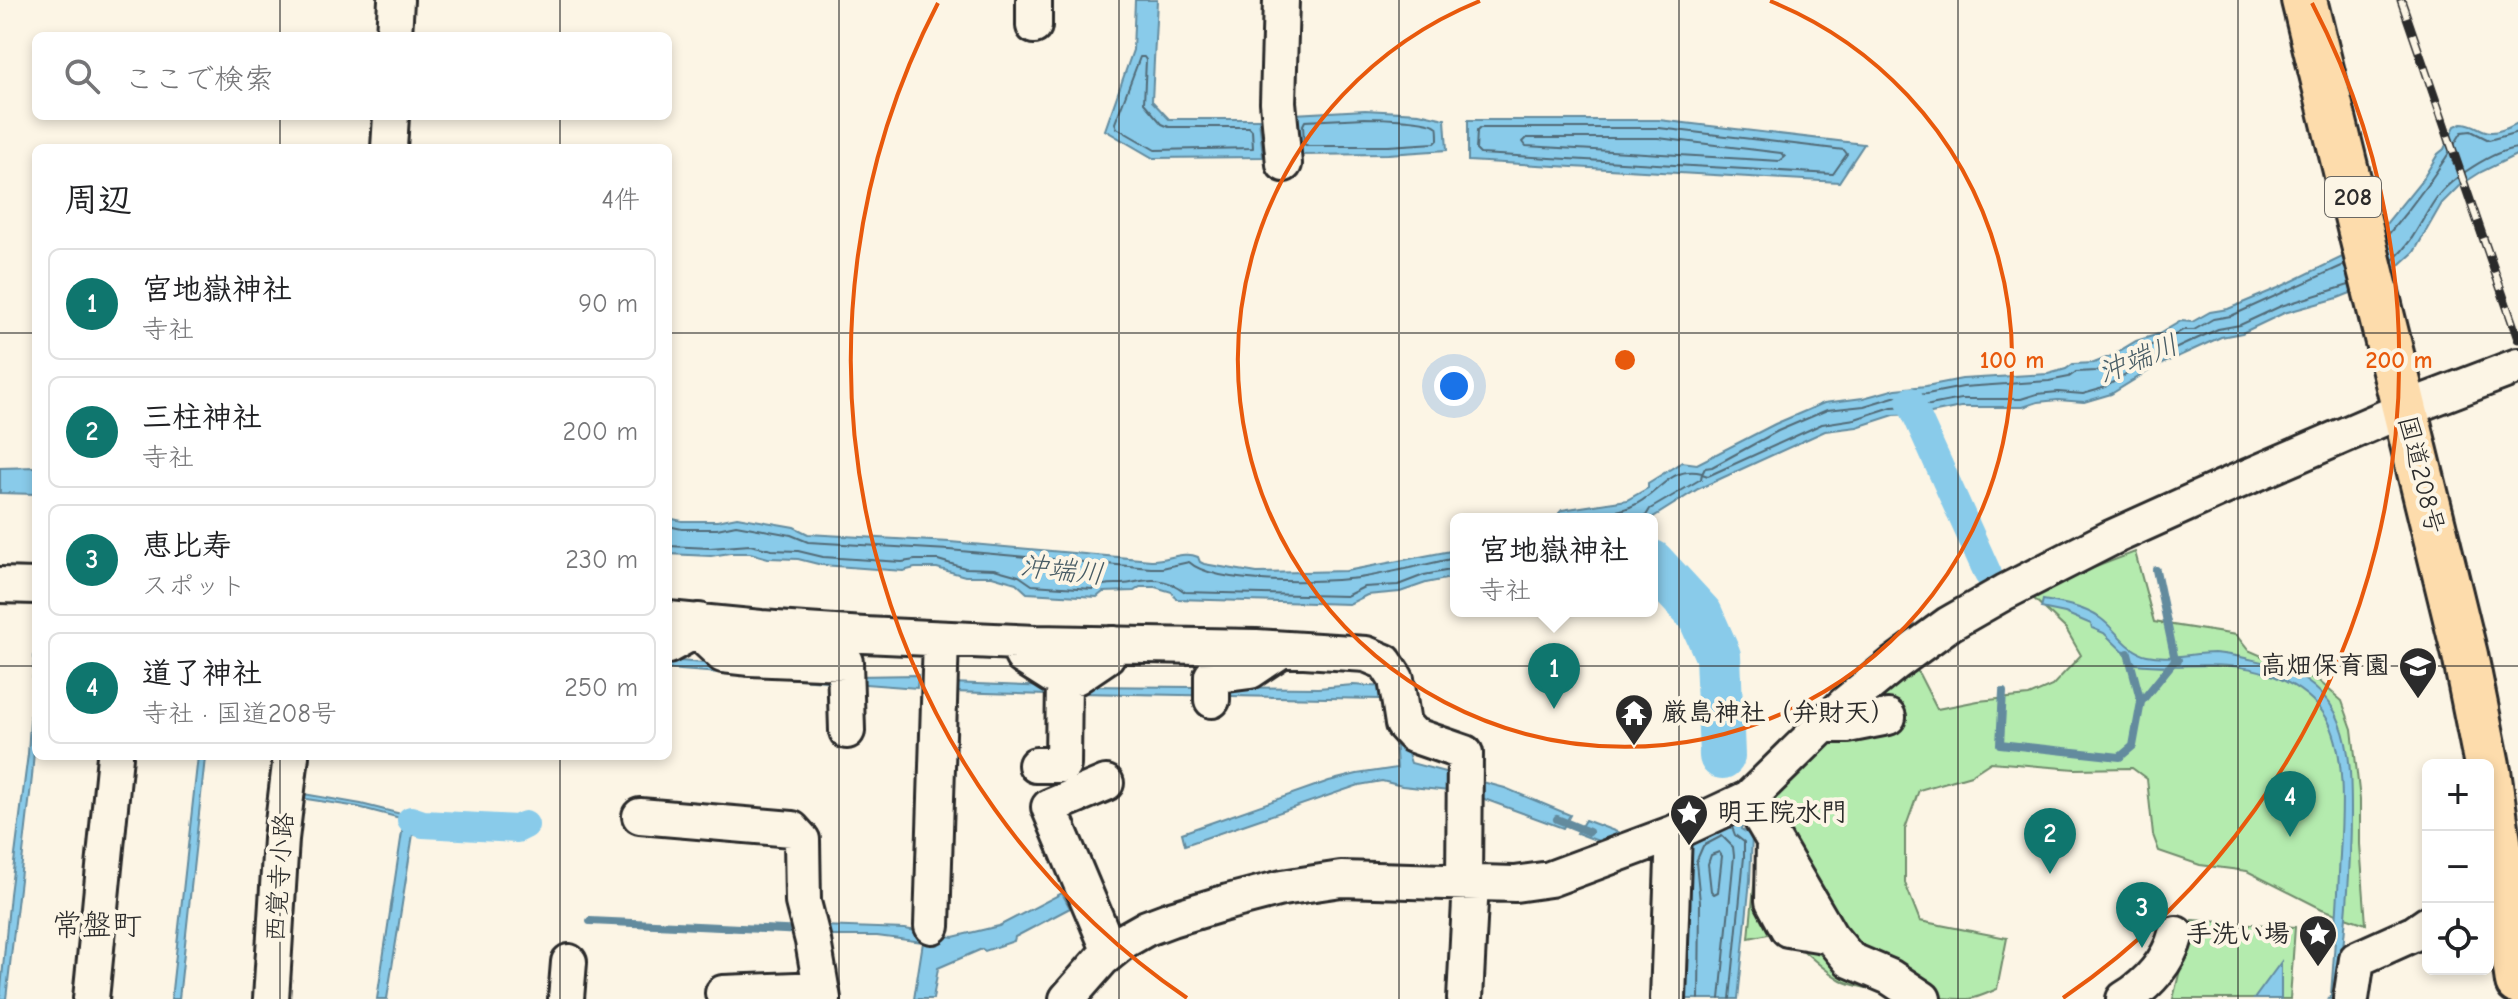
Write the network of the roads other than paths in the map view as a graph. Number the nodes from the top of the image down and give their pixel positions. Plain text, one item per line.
1 (396, 0) edge
2 (1281, 0) edge
3 (2304, 0) edge
4 (394, 32) edge
5 (391, 120) edge
6 (389, 144) edge
7 (1284, 164) dead end
8 (2518, 366) edge
9 (2403, 402) junction
10 (0, 585) edge
11 (32, 586) edge
12 (683, 620) edge
13 (1015, 642) junction
14 (672, 644) edge
15 (1113, 644) junction
16 (1283, 649) junction
17 (940, 668) junction
18 (1064, 685) junction
19 (1212, 692) dead end
20 (1888, 717) dead end
21 (1824, 725) junction
22 (847, 731) dead end
23 (2486, 759) edge
24 (115, 760) edge
25 (295, 762) edge
26 (1036, 765) dead end
27 (1106, 783) dead end
28 (1749, 798) junction
29 (2494, 813) edge
30 (640, 816) dead end
31 (1674, 833) junction
32 (1468, 882) junction
33 (932, 926) dead end
34 (2422, 928) edge
35 (2176, 934) dead end
36 (1110, 952) junction
37 (569, 962) dead end
38 (2354, 976) edge
39 (2518, 982) edge
40 (723, 993) dead end
41 (822, 994) edge
42 (91, 999) edge
43 (271, 999) edge
44 (566, 999) edge
45 (1067, 999) edge
46 (1465, 999) edge
47 (1668, 999) edge
48 (1923, 999) edge
49 (2124, 999) edge

1 - 4 street
2 - 7 street
3 - 9 highway, 国道208号 / 208
5 - 6 street
8 - 9 street
9 - 21 street
9 - 23 highway, 国道208号 / 208
10 - 11 street
12 - 14 street
12 - 17 street
12 - 22 street
13 - 15 street
13 - 17 street
13 - 18 street
15 - 16 street
15 - 18 street
16 - 19 street
16 - 32 street
17 - 33 street
18 - 26 street
20 - 21 street
21 - 28 street
24 - 42 street
25 - 43 street, 西覚寺小路
27 - 36 street
28 - 31 street
28 - 48 street
29 - 39 highway
30 - 41 street
31 - 32 street
31 - 47 street
32 - 36 street
32 - 46 street
34 - 38 street
35 - 49 street
36 - 45 street
37 - 44 street
40 - 41 street

